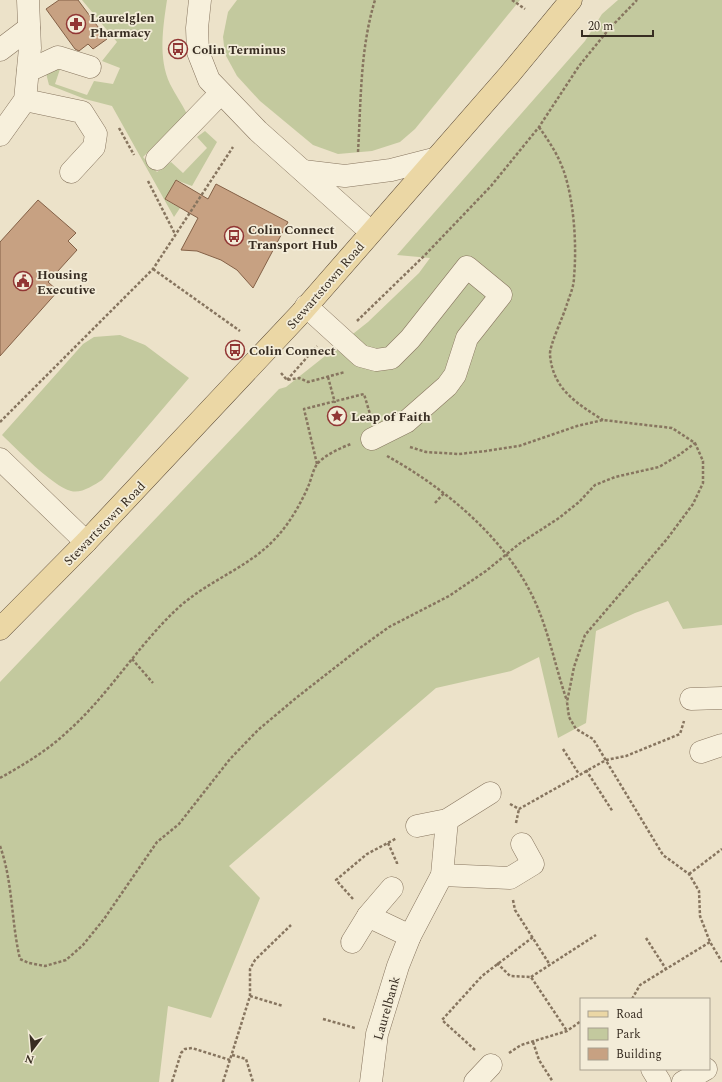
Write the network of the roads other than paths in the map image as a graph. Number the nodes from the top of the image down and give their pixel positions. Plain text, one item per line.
1 (28, 0) edge
2 (571, 0) edge
3 (202, 5) edge
4 (29, 28) junction
5 (0, 50) edge
6 (90, 67) dead end
7 (28, 71) junction
8 (220, 94) junction
9 (25, 100) junction
10 (0, 135) edge
11 (157, 159) dead end
12 (434, 160) junction
13 (303, 171) junction
14 (71, 172) dead end
15 (371, 232) junction
16 (306, 306) junction
17 (372, 439) road end
18 (0, 459) edge
19 (86, 542) junction
20 (0, 629) edge
21 (722, 698) edge
22 (691, 699) road end
23 (722, 745) edge
24 (701, 752) dead end
25 (490, 794) road end
26 (448, 820) junction
27 (417, 826) road end
28 (522, 844) dead end
29 (442, 875) junction
30 (392, 888) dead end
31 (368, 916) junction
32 (410, 936) junction
33 (352, 942) dead end
34 (491, 1065) road end
35 (714, 1069) edge
36 (653, 1070) edge
37 (371, 1082) edge
38 (475, 1082) edge
39 (660, 1082) edge
40 (683, 1082) edge

1 - 4 street
2 - 12 main road, Stewartstown Road
3 - 8 street
4 - 5 street
4 - 7 street
6 - 7 street
7 - 9 street
8 - 11 street
8 - 13 street
9 - 10 street
9 - 14 street
12 - 13 street
12 - 15 main road, Stewartstown Road
13 - 15 street
15 - 16 main road, Stewartstown Road
16 - 17 street
16 - 19 main road, Stewartstown Road
18 - 19 street
19 - 20 main road, Stewartstown Road
21 - 22 street
23 - 24 street
25 - 26 street
26 - 27 street
26 - 29 street, Laurelbank
28 - 29 street
29 - 32 street, Laurelbank
30 - 31 street
31 - 32 street
31 - 33 street
32 - 37 street, Laurelbank
34 - 38 street
35 - 40 street
36 - 39 street

